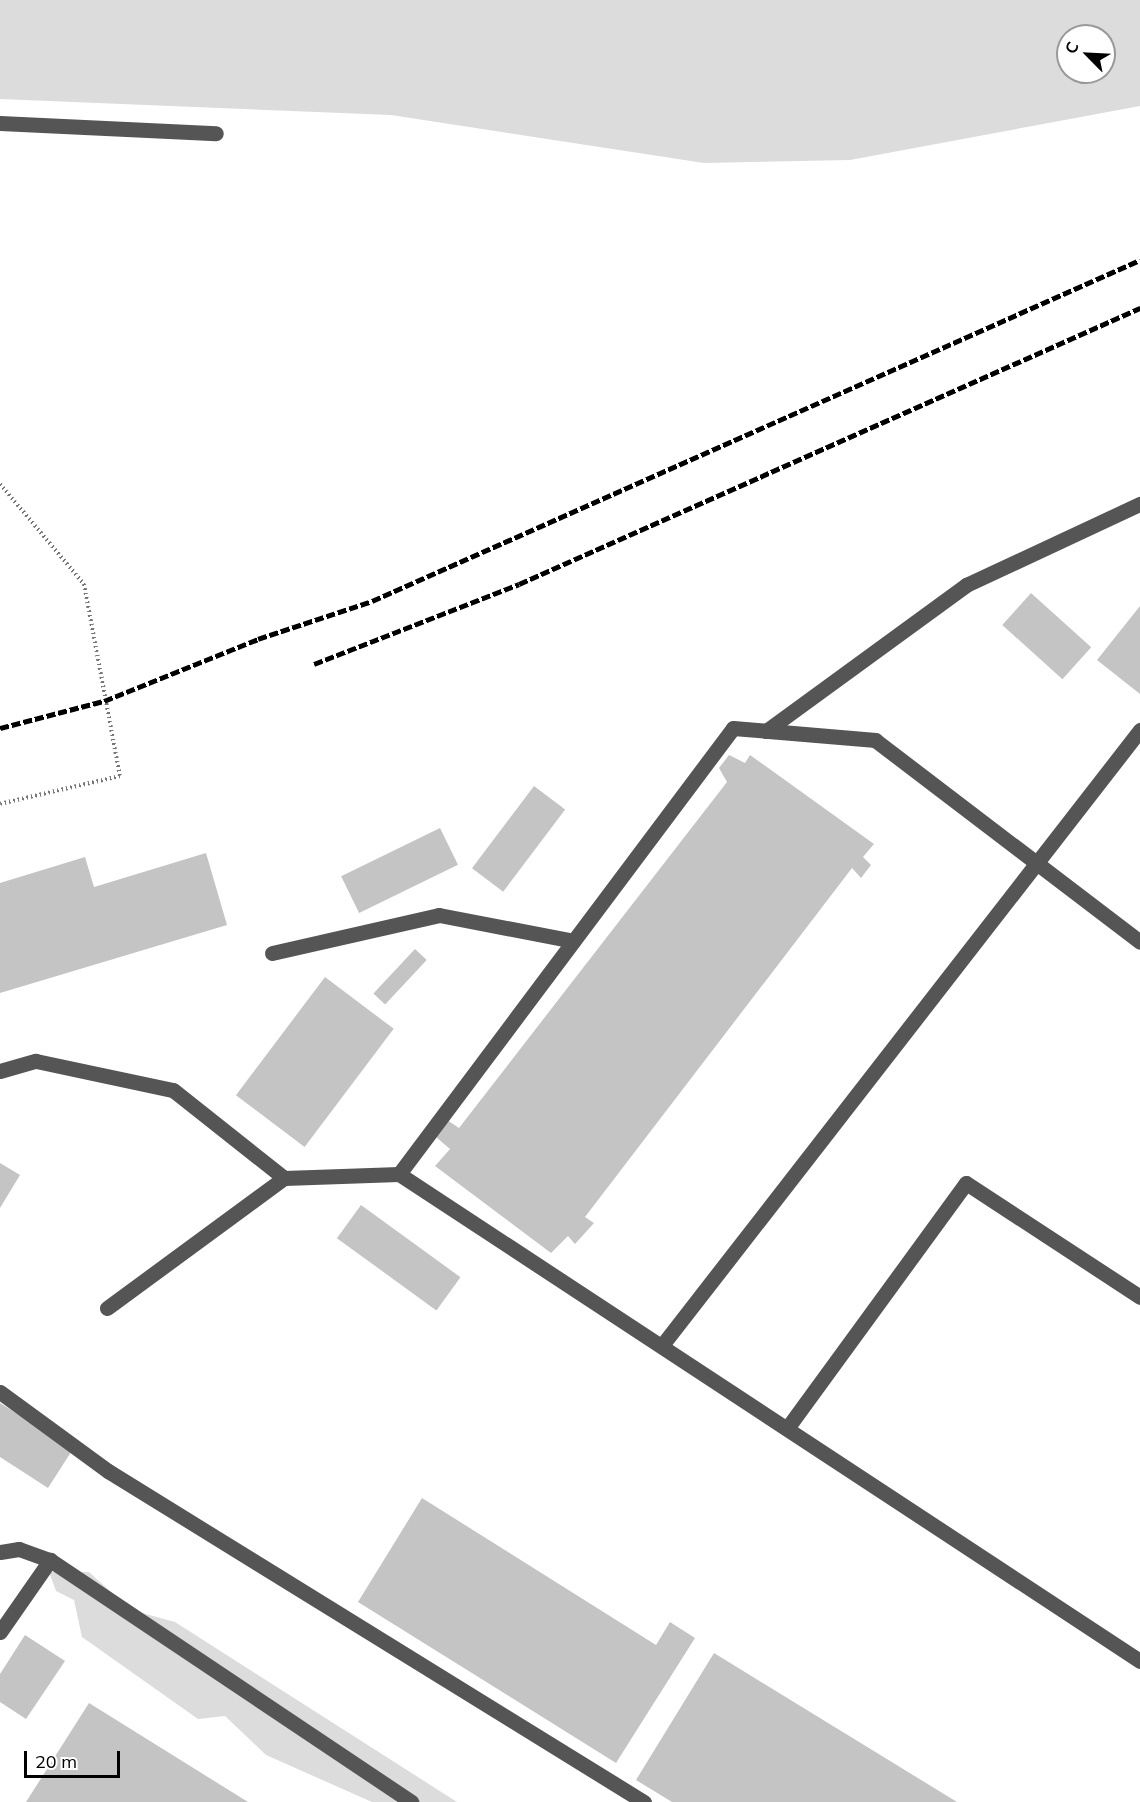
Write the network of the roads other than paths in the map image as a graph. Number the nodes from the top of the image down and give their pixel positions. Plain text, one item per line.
1 (0, 123) edge
2 (216, 133) dead end
3 (1140, 504) edge
4 (1140, 730) edge
5 (766, 731) junction
6 (1038, 861) junction
7 (574, 941) junction
8 (1140, 942) edge
9 (272, 953) dead end
10 (0, 1071) edge
11 (399, 1174) junction
12 (284, 1178) junction
13 (1140, 1297) edge
14 (107, 1308) dead end
15 (663, 1344) junction
16 (0, 1392) edge
17 (788, 1427) junction
18 (0, 1552) edge
19 (50, 1560) junction
20 (0, 1632) edge
21 (1140, 1661) edge
22 (411, 1802) edge
23 (645, 1802) edge

1 - 2 lane
3 - 5 lane
4 - 6 lane
5 - 6 lane
5 - 7 lane
6 - 8 lane
6 - 15 lane
7 - 9 lane
7 - 11 lane
10 - 12 lane
11 - 12 lane
11 - 15 lane
12 - 14 lane
13 - 17 lane
15 - 17 lane
16 - 23 lane
17 - 21 lane
18 - 19 lane
19 - 20 lane
19 - 22 lane

